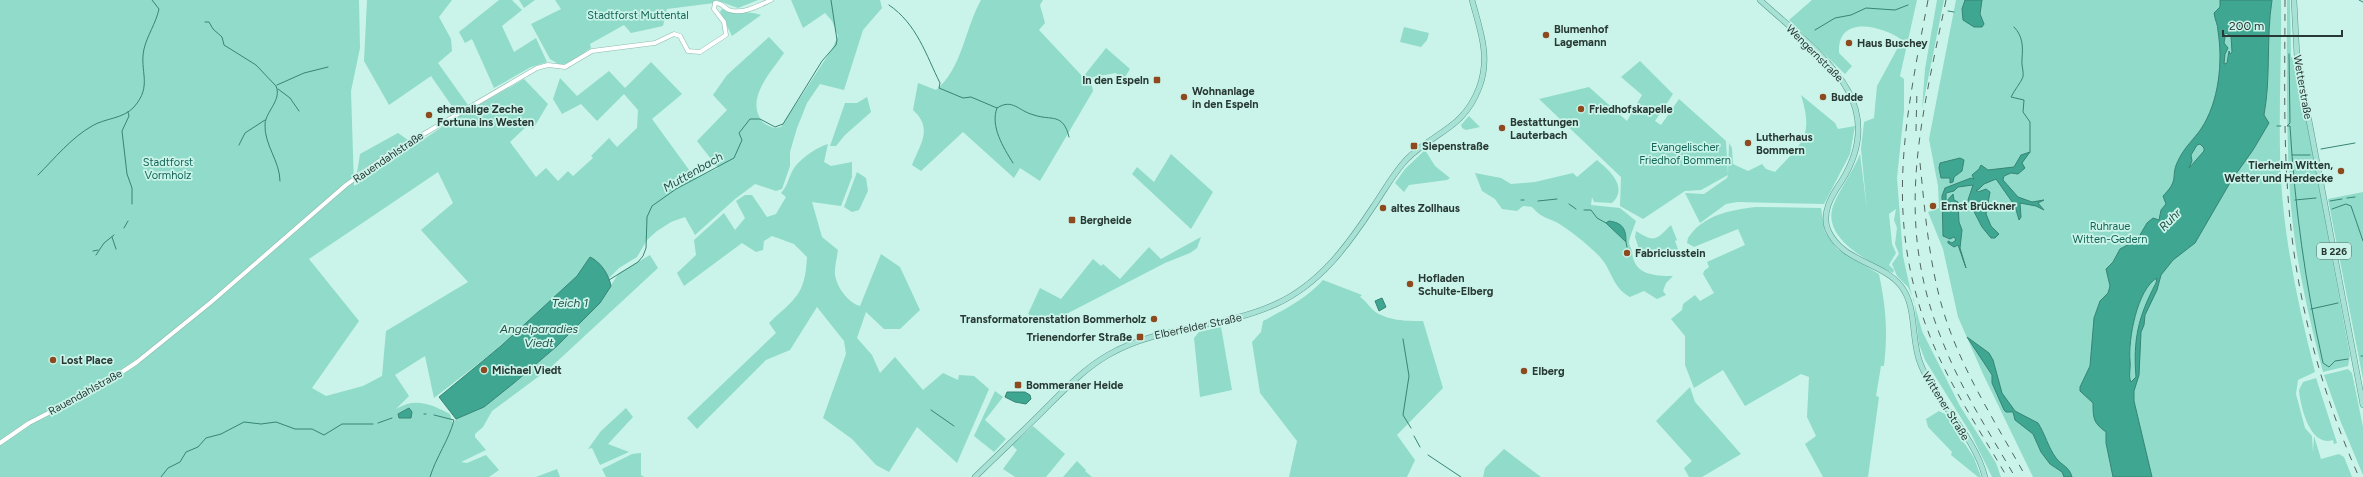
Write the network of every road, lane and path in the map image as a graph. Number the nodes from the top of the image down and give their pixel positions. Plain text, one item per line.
1 (771, 0) edge
2 (1472, 0) edge
3 (1760, 0) edge
4 (2294, 0) edge
5 (1828, 228) joint
6 (2363, 405) edge
7 (0, 443) edge
8 (975, 477) edge
9 (1985, 477) edge

1 - 7 street, Rauendahlstraße
2 - 8 main road, Elberfelder Straße
3 - 5 main road, Wengernstraße
4 - 6 main road, Wetterstraße / B 226
5 - 9 main road, Wittener Straße

